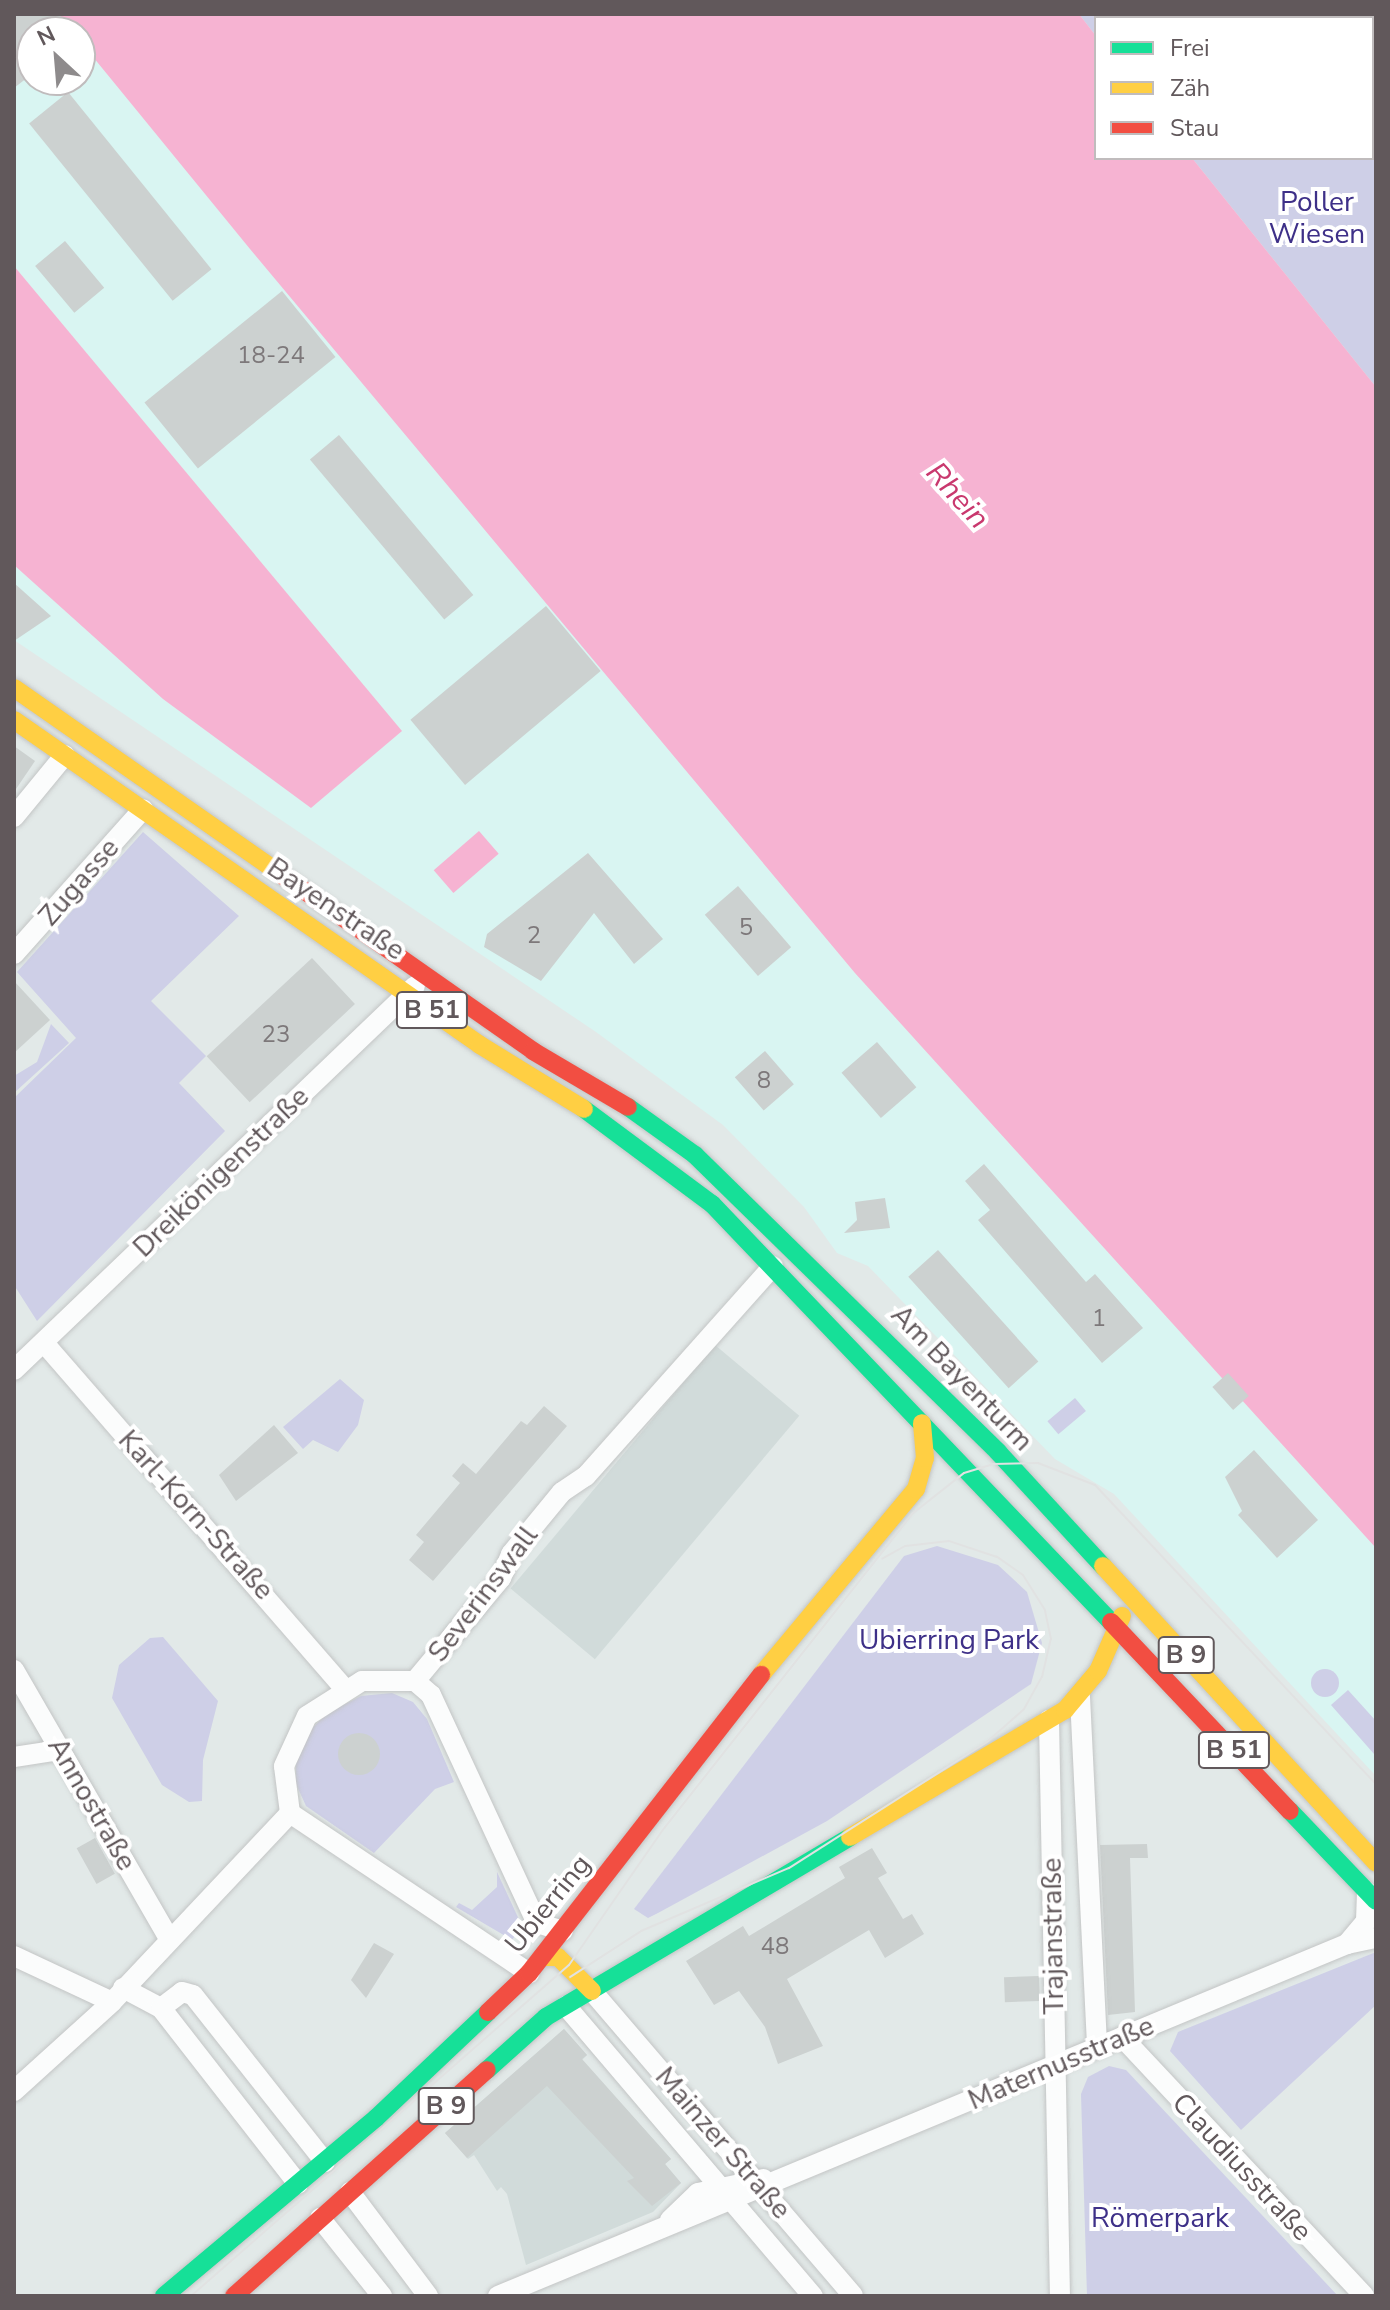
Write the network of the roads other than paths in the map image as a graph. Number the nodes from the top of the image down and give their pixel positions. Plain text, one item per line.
1 (14, 688) edge
2 (14, 720) edge
3 (65, 755) junction
4 (143, 809) junction
5 (14, 817) edge
6 (14, 954) edge
7 (425, 971) junction
8 (410, 993) junction
9 (762, 1220) joint
10 (773, 1266) junction
11 (841, 1294) junction
12 (819, 1315) junction
13 (45, 1344) junction
14 (14, 1370) edge
15 (947, 1403) junction
16 (922, 1423) junction
17 (971, 1479) junction
18 (916, 1489) junction
19 (1057, 1519) junction
20 (1114, 1584) junction
21 (1117, 1633) junction
22 (1154, 1668) junction
23 (14, 1670) edge
24 (415, 1681) junction
25 (344, 1688) junction
26 (1080, 1697) junction
27 (1049, 1720) junction
28 (60, 1750) junction
29 (14, 1757) edge
30 (290, 1813) junction
31 (1376, 1863) edge
32 (1372, 1896) edge
33 (563, 1931) junction
34 (169, 1938) junction
35 (1376, 1938) edge
36 (1347, 1944) junction
37 (14, 1956) edge
38 (543, 1957) junction
39 (529, 1973) junction
40 (592, 1991) junction
41 (117, 1995) junction
42 (566, 2006) junction
43 (161, 2008) junction
44 (1122, 2037) junction
45 (1097, 2048) junction
46 (1056, 2066) junction
47 (14, 2091) edge
48 (325, 2162) junction
49 (763, 2181) junction
50 (298, 2184) junction
51 (350, 2192) junction
52 (724, 2192) junction
53 (320, 2218) junction
54 (164, 2296) edge
55 (234, 2296) edge
56 (382, 2296) edge
57 (428, 2296) edge
58 (498, 2296) edge
59 (813, 2296) edge
60 (853, 2296) edge
61 (1060, 2296) edge
62 (1364, 2296) edge

1 - 7 main road, Bayenstraße / B 51
2 - 3 main road, Bayenstraße / B 51
3 - 4 main road, Bayenstraße / B 51
3 - 5 street
4 - 6 street, Zugasse
4 - 8 main road, Bayenstraße / B 51
7 - 8 street, Dreikönigenstraße
7 - 9 main road, Bayenstraße / B 51
8 - 10 main road, Bayenstraße / B 51
8 - 13 street, Dreikönigenstraße
9 - 11 main road, Am Bayenturm / B 51
10 - 12 main road, Am Bayenturm / B 51
10 - 24 street, Severinswall
11 - 12 main road
11 - 15 main road, Am Bayenturm / B 51
12 - 16 main road, Am Bayenturm / B 51
13 - 14 street, Dreikönigenstraße
13 - 25 street, Karl-Korn-Straße
15 - 16 main road
15 - 19 main road, Am Bayenturm / B 51
16 - 17 main road, Am Bayenturm / B 51
16 - 18 main road, Ubierring / B 9
17 - 18 main road
17 - 19 main road
17 - 21 main road, Am Bayenturm / B 51
18 - 33 main road, Ubierring / B 9
19 - 20 main road, Am Bayenturm
20 - 21 main road, B 9
20 - 31 main road, B 9
21 - 22 main road, B 51
21 - 26 main road, B 9
22 - 26 main road, B 9
22 - 32 main road, B 51
23 - 28 street, Annostraße
24 - 25 street, Severinswall
24 - 33 street
25 - 30 street, Severinswall
26 - 27 main road, B 9
26 - 45 street, Trajanstraße
27 - 40 main road, B 9
27 - 46 street, Trajanstraße
28 - 29 street
28 - 34 street, Annostraße
30 - 34 street
30 - 39 street
32 - 36 street
33 - 38 main road, Ubierring / B 9
34 - 41 street
35 - 36 street, Maternusstraße
36 - 44 street, Maternusstraße
37 - 41 street
38 - 39 main road, Ubierring / B 9
38 - 40 main road
39 - 48 main road, Ubierring / B 9
40 - 42 main road, B 9
40 - 49 street, Mainzer Straße
41 - 43 street
41 - 47 street
42 - 51 main road, B 9
42 - 52 street, Mainzer Straße
43 - 48 street
43 - 50 street
44 - 45 street, Maternusstraße
44 - 62 street, Claudiusstraße
45 - 46 street, Maternusstraße
46 - 49 street, Maternusstraße
46 - 61 street, Trajanstraße
48 - 50 main road, Ubierring / B 9
49 - 52 street, Maternusstraße
49 - 60 street, Mainzer Straße
50 - 54 main road, Ubierring / B 9
51 - 53 main road, B 9
51 - 57 street
52 - 58 street, Maternusstraße
52 - 59 street, Mainzer Straße
53 - 55 main road, B 9
53 - 56 street

